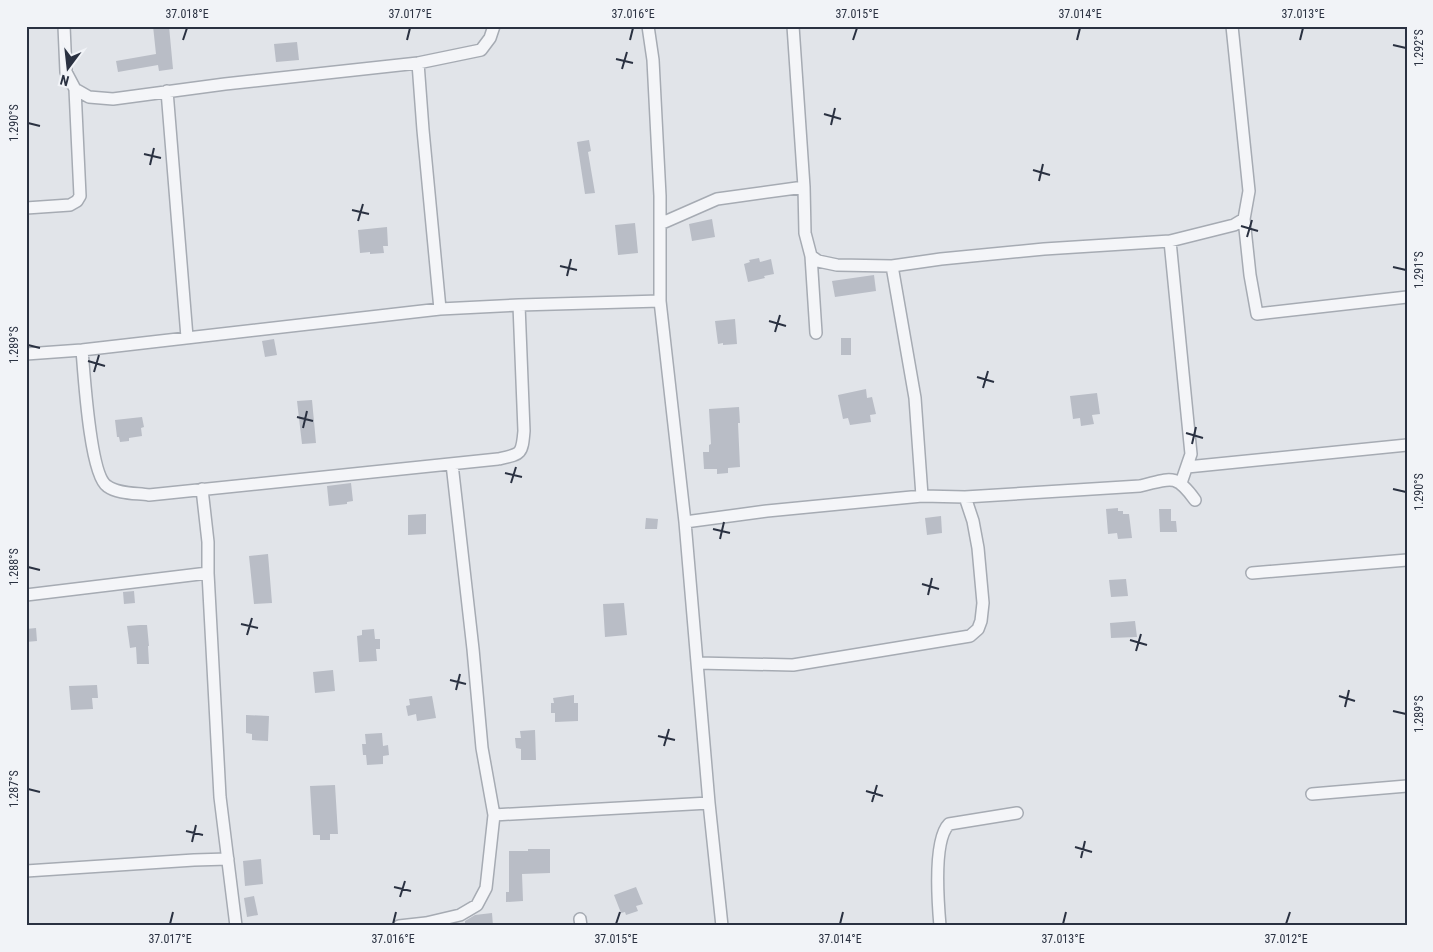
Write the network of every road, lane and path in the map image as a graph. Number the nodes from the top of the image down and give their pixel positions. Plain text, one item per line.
1 (64, 26) edge
2 (494, 26) edge
3 (648, 26) edge
4 (793, 26) edge
5 (1232, 26) edge
6 (418, 63) junction
7 (75, 89) junction
8 (167, 91) junction
9 (804, 187) junction
10 (26, 208) edge
11 (1244, 219) junction
12 (660, 224) junction
13 (1170, 241) junction
14 (811, 256) junction
15 (892, 266) junction
16 (1407, 297) edge
17 (660, 301) junction
18 (519, 305) junction
19 (440, 309) junction
20 (816, 333) dead end
21 (187, 337) junction
22 (82, 350) junction
23 (26, 354) edge
24 (1407, 445) edge
25 (452, 464) junction
26 (1187, 467) junction
27 (1181, 483) junction
28 (202, 489) junction
29 (922, 496) junction
30 (965, 497) junction
31 (1195, 500) dead end
32 (685, 522) junction
33 (1407, 560) edge
34 (208, 573) junction
35 (1252, 573) dead end
36 (26, 595) edge
37 (697, 663) junction
38 (1407, 786) edge
39 (1312, 794) dead end
40 (709, 803) junction
41 (1017, 812) dead end
42 (494, 816) junction
43 (228, 859) junction
44 (26, 871) edge
45 (450, 922) edge
46 (236, 926) edge
47 (399, 926) edge
48 (722, 926) edge
49 (940, 926) edge

1 - 7 street
2 - 6 street
3 - 12 street
4 - 9 street
5 - 11 street
6 - 8 street
6 - 19 street
7 - 8 street
7 - 10 street
8 - 21 street
9 - 12 street
9 - 14 street
11 - 13 street
11 - 16 street
12 - 17 street
13 - 15 street
13 - 26 street
14 - 15 street
14 - 20 street
15 - 29 street
17 - 18 street
17 - 32 street
18 - 19 street
18 - 25 street
19 - 21 street
21 - 22 street
22 - 23 street
22 - 28 street
24 - 26 street
25 - 28 street
25 - 42 street
26 - 27 street
27 - 30 street
27 - 31 street
28 - 34 street
29 - 30 street
29 - 32 street
30 - 37 street
32 - 37 street
33 - 35 street
34 - 36 street
34 - 43 street
37 - 40 street
38 - 39 street
40 - 42 street
40 - 48 street
41 - 49 street
42 - 45 street
43 - 44 street
43 - 46 street
45 - 47 street

